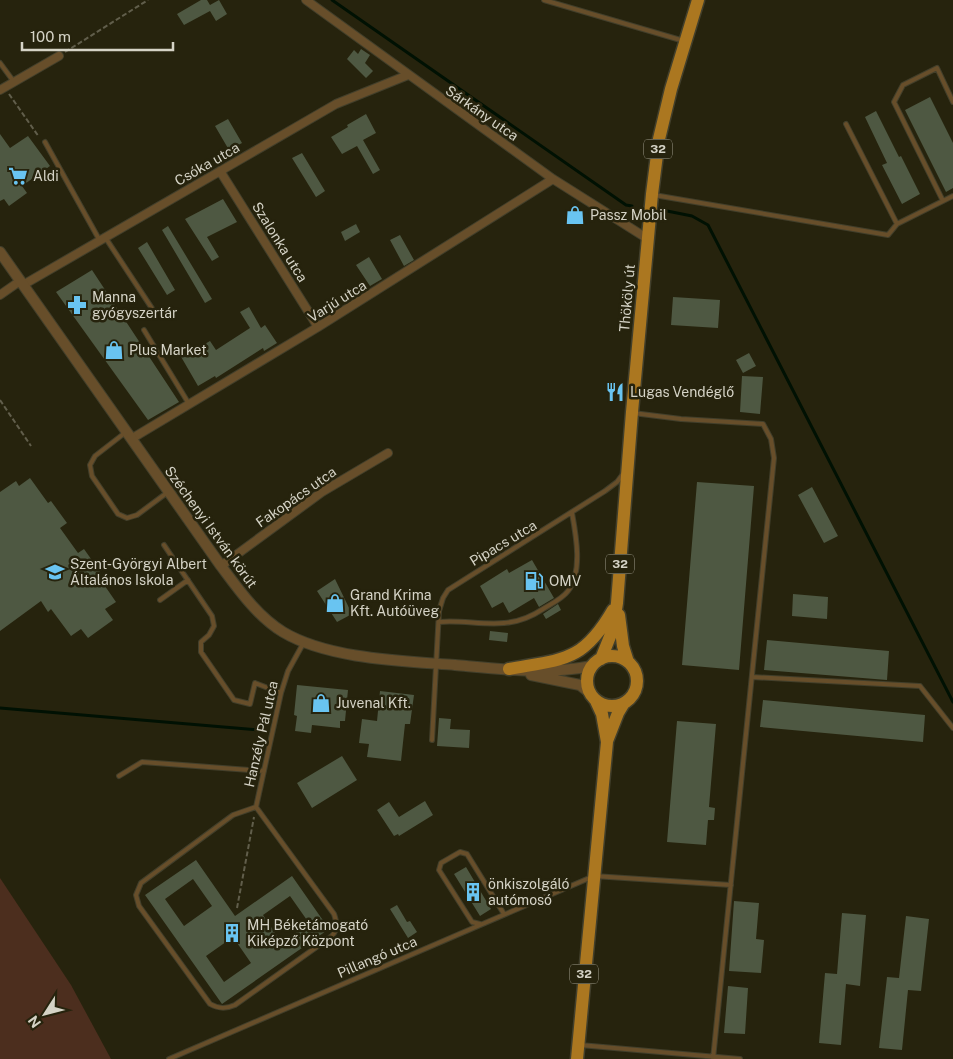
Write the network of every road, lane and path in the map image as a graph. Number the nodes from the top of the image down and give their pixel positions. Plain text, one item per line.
1 (148, 0) edge
2 (306, 0) edge
3 (544, 0) edge
4 (698, 0) edge
5 (685, 42) junction
6 (59, 56) joint
7 (0, 63) edge
8 (408, 75) junction
9 (14, 82) junction
10 (2, 89) edge
11 (953, 102) edge
12 (846, 124) dead end
13 (45, 142) joint
14 (220, 171) junction
15 (553, 179) junction
16 (652, 194) junction
17 (953, 196) edge
18 (943, 201) junction
19 (897, 224) junction
20 (103, 239) junction
21 (648, 239) junction
22 (0, 252) edge
23 (22, 283) junction
24 (0, 295) edge
25 (155, 313) dead end
26 (318, 328) junction
27 (144, 330) dead end
28 (0, 400) edge
29 (189, 404) junction
30 (632, 412) junction
31 (128, 435) junction
32 (32, 446) dead end
33 (388, 453) dead end
34 (628, 468) junction
35 (169, 492) junction
36 (572, 513) junction
37 (164, 545) dead end
38 (221, 566) junction
39 (188, 580) junction
40 (160, 600) dead end
41 (617, 603) junction
42 (439, 622) junction
43 (304, 641) junction
44 (596, 662) junction
45 (628, 662) junction
46 (436, 664) junction
47 (495, 669) junction
48 (509, 669) junction
49 (752, 677) junction
50 (281, 693) junction
51 (593, 697) junction
52 (624, 703) junction
53 (953, 728) edge
54 (432, 740) dead end
55 (607, 742) junction
56 (264, 771) junction
57 (119, 776) dead end
58 (256, 807) junction
59 (594, 876) junction
60 (731, 885) junction
61 (238, 908) dead end
62 (504, 914) junction
63 (481, 924) junction
64 (578, 1044) junction
65 (713, 1058) edge
66 (169, 1059) edge
67 (577, 1059) edge
68 (740, 1059) edge

1 - 6 path
2 - 8 street, Sárkány utca
3 - 5 lane
4 - 5 main road, Thököly út / 32
5 - 16 main road, Thököly út / 32
6 - 9 street
7 - 9 lane
8 - 14 street, Csóka utca
8 - 15 street, Sárkány utca
9 - 10 street
10 - 13 path
11 - 18 lane
12 - 19 lane
13 - 20 lane
14 - 20 street, Csóka utca
14 - 26 street, Szalonka utca
15 - 21 street, Sárkány utca
15 - 26 street, Varjú utca
16 - 19 lane
16 - 21 main road, Thököly út / 32
17 - 18 lane
18 - 19 lane
20 - 23 street, Csóka utca
20 - 25 lane
21 - 30 main road, Thököly út / 32
22 - 23 street, Széchenyi István körút
23 - 24 street, Csóka utca
23 - 31 street, Széchenyi István körút
26 - 29 street, Varjú utca
27 - 29 lane
28 - 32 path
29 - 31 street, Varjú utca
30 - 34 main road, Thököly út / 32
30 - 49 lane
31 - 35 street, Széchenyi István körút
31 - 35 lane
33 - 38 street, Fakopács utca
34 - 36 lane, Pipacs utca
34 - 41 main road, Thököly út / 32
35 - 38 street, Széchenyi István körút
36 - 42 lane, Pipacs utca
36 - 42 lane
37 - 39 lane
38 - 43 street, Széchenyi István körút
39 - 40 lane
39 - 50 lane
41 - 44 main road, Thököly út / 32
41 - 45 main road, Thököly út / 32
41 - 48 main road
42 - 46 lane, Pipacs utca
43 - 46 street, Széchenyi István körút
43 - 50 lane, Hanzély Pál utca
44 - 45 main road
44 - 48 street, Széchenyi István körút
44 - 51 main road, Thököly út / 32
45 - 52 main road, Thököly út / 32
46 - 47 street, Széchenyi István körút
46 - 54 lane, Pipacs utca
47 - 48 street, Széchenyi István körút
47 - 51 street, Széchenyi István körút
49 - 53 lane
49 - 60 lane
50 - 56 lane, Hanzély Pál utca
51 - 52 main road
51 - 55 main road, 32
52 - 55 main road, 32
55 - 59 main road, 32
56 - 57 lane
56 - 58 lane, Hanzély Pál utca
58 - 58 lane
58 - 61 path
59 - 60 lane
59 - 62 lane, Pillangó utca
59 - 64 main road, 32
60 - 65 lane
62 - 63 lane, Pillangó utca
62 - 63 lane
63 - 66 lane, Pillangó utca
64 - 65 lane
64 - 67 main road, 32
65 - 68 lane

